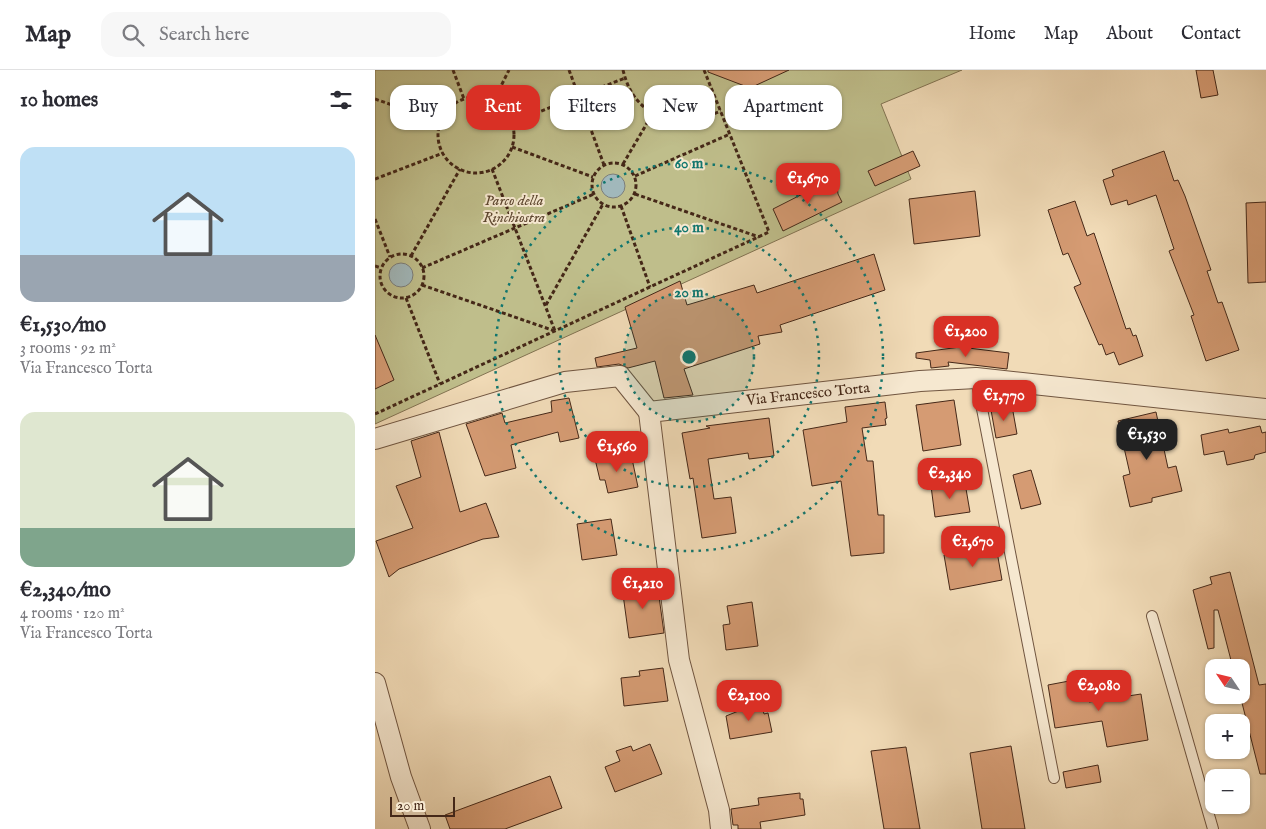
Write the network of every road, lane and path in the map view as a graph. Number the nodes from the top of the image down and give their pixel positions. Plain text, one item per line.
1 (453, 70) edge
2 (509, 70) edge
3 (569, 70) edge
4 (623, 70) edge
5 (705, 70) edge
6 (625, 78) junction
7 (502, 85) edge
8 (575, 85) edge
9 (607, 85) edge
10 (375, 99) edge
11 (465, 99) joint
12 (456, 102) edge
13 (390, 104) edge
14 (644, 105) edge
15 (721, 111) junction
16 (715, 113) edge
17 (644, 128) edge
18 (438, 130) edge
19 (513, 130) edge
20 (591, 130) edge
21 (730, 134) junction
22 (512, 146) junction
23 (443, 153) junction
24 (623, 164) junction
25 (604, 165) junction
26 (460, 169) junction
27 (492, 169) junction
28 (635, 176) junction
29 (593, 177) junction
30 (375, 179) edge
31 (594, 194) junction
32 (635, 194) junction
33 (603, 204) junction
34 (621, 206) junction
35 (375, 219) edge
36 (514, 227) junction
37 (759, 237) junction
38 (411, 256) junction
39 (390, 258) junction
40 (375, 266) edge
41 (381, 268) junction
42 (422, 268) junction
43 (381, 285) junction
44 (422, 285) junction
45 (650, 287) junction
46 (375, 288) edge
47 (406, 298) junction
48 (545, 306) junction
49 (555, 331) junction
50 (975, 378) junction
51 (440, 384) junction
52 (1266, 409) edge
53 (649, 412) junction
54 (375, 414) edge
55 (375, 439) edge
56 (1151, 616) dead end
57 (375, 683) edge
58 (1054, 778) dead end
59 (419, 829) edge
60 (721, 829) edge
61 (1213, 829) edge

1 - 11 path
2 - 7 path
3 - 8 path
4 - 6 path
5 - 15 path
6 - 9 path
6 - 14 path
10 - 13 path
11 - 12 path
15 - 16 path
15 - 21 path
17 - 24 path
18 - 23 path
19 - 22 path
20 - 25 path
21 - 28 path
21 - 37 path
22 - 27 path
22 - 29 path
23 - 26 path
23 - 30 path
24 - 25 path
24 - 28 path
25 - 29 path
26 - 27 path
26 - 38 path
27 - 36 path
28 - 32 path
29 - 31 path
31 - 33 path
31 - 36 path
32 - 34 path
32 - 37 path
33 - 34 path
33 - 48 path
34 - 45 path
35 - 39 path
36 - 42 path
36 - 48 path
37 - 45 path
38 - 39 path
38 - 42 path
39 - 41 path
40 - 41 path
41 - 43 path
42 - 44 path
43 - 46 path
43 - 47 path
44 - 47 path
44 - 49 path
45 - 49 path
47 - 51 path
48 - 49 path
49 - 51 path
50 - 52 street, Via Francesco Torta
50 - 53 street, Via Francesco Torta
50 - 58 lane
51 - 54 path
53 - 55 street
53 - 60 street
56 - 61 lane
57 - 59 street

